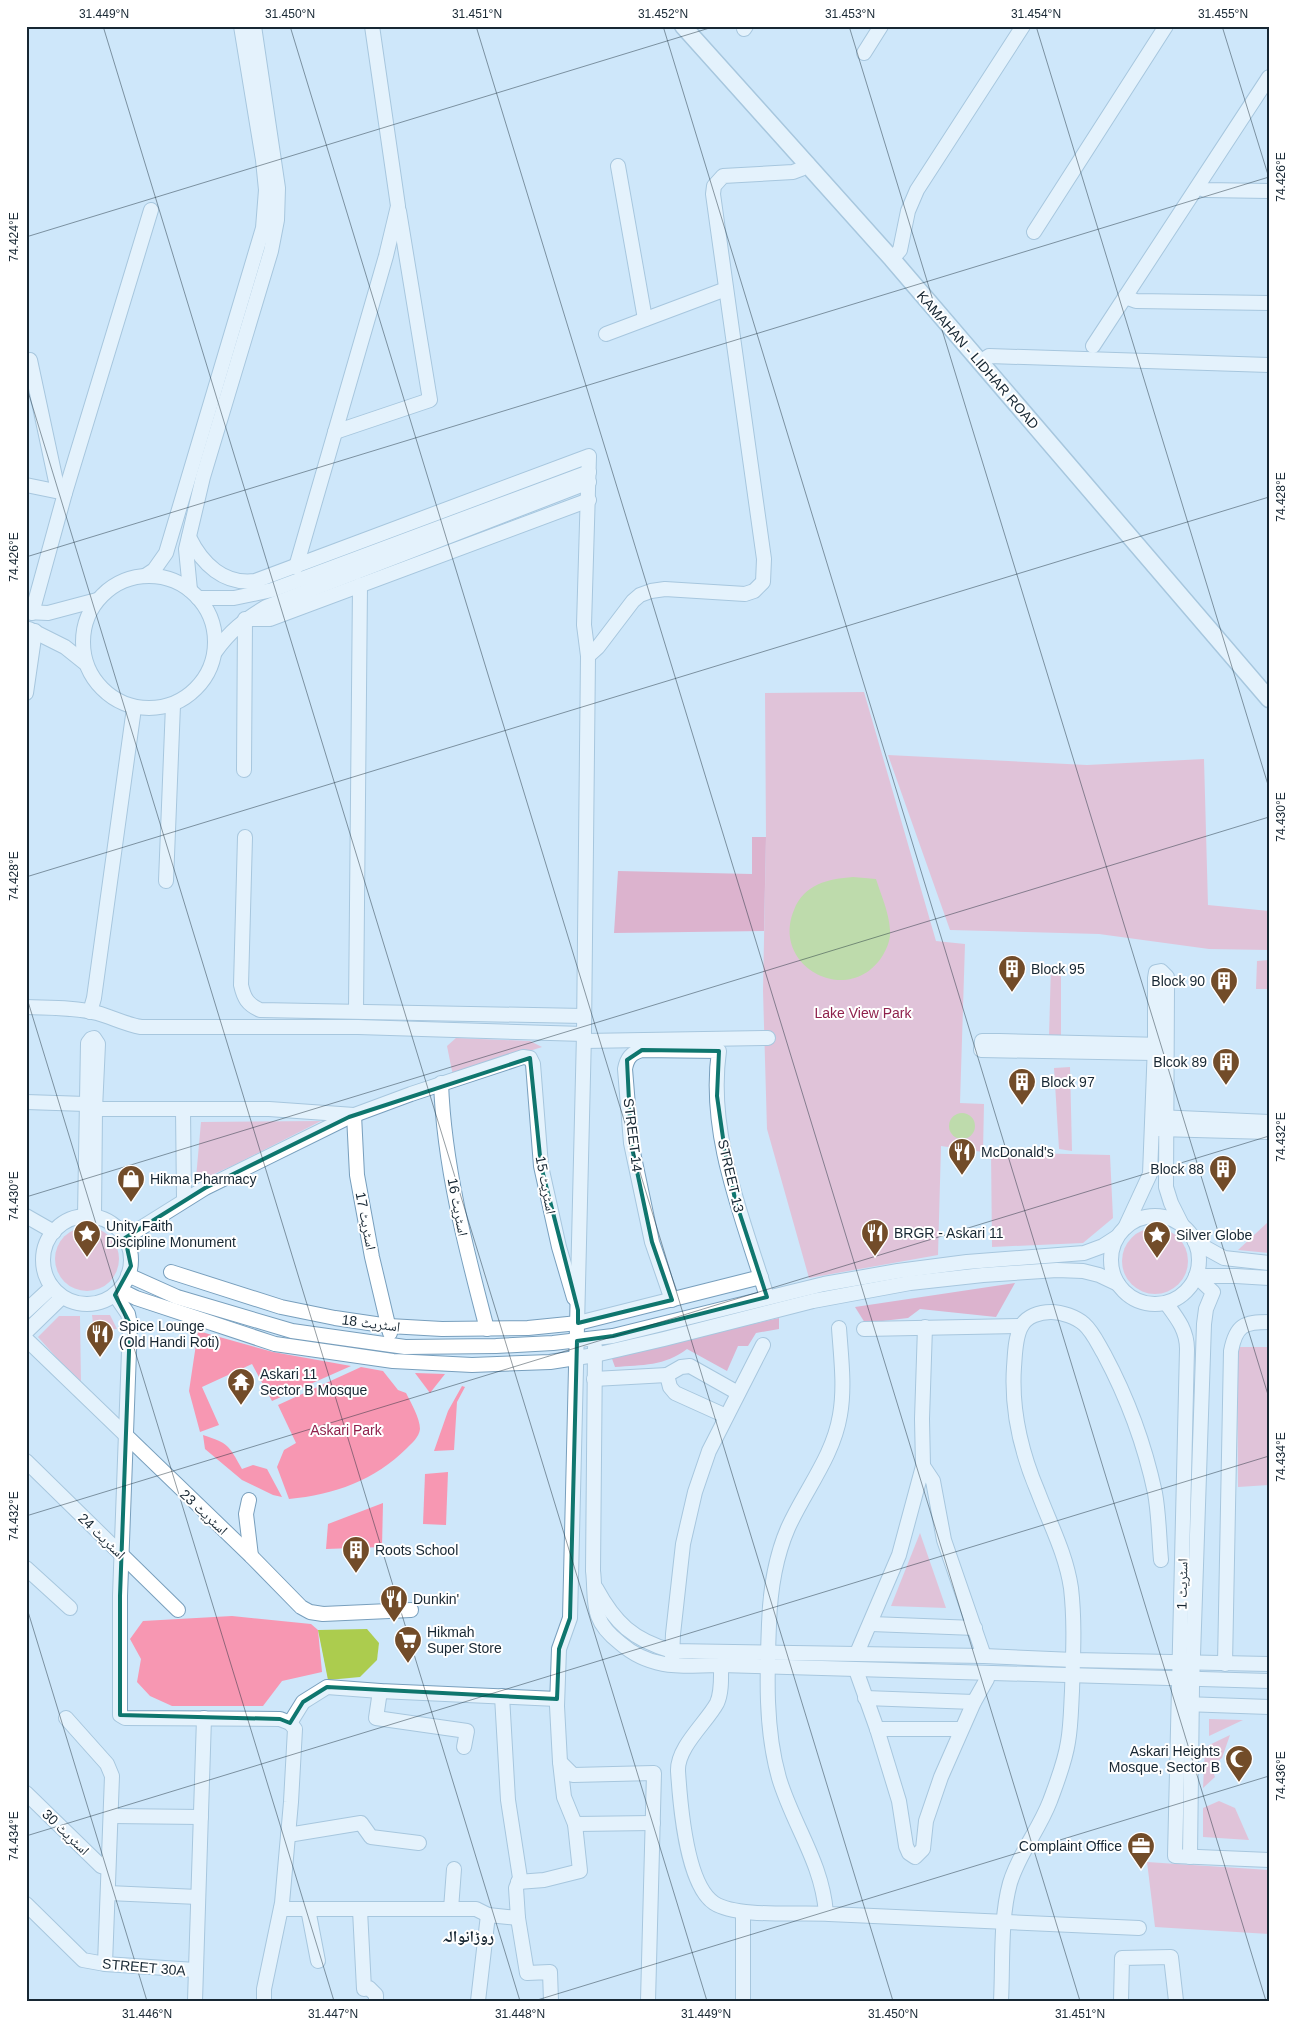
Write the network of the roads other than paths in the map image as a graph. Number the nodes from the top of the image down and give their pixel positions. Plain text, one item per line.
1 (242, 26) edge
2 (254, 26) edge
3 (372, 26) edge
4 (683, 26) edge
5 (881, 26) edge
6 (1023, 26) edge
7 (1166, 26) edge
8 (864, 53) dead end
9 (1269, 77) edge
10 (808, 164) junction
11 (618, 166) dead end
12 (1198, 187) junction
13 (1269, 191) edge
14 (398, 206) junction
15 (151, 210) dead end
16 (1034, 232) dead end
17 (892, 259) junction
18 (726, 289) junction
19 (1124, 297) junction
20 (1269, 304) edge
21 (645, 319) junction
22 (606, 334) dead end
23 (1093, 346) dead end
24 (30, 360) dead end
25 (980, 362) junction
26 (1269, 365) edge
27 (335, 432) junction
28 (589, 477) junction
29 (26, 485) edge
30 (62, 492) junction
31 (589, 500) junction
32 (189, 537) junction
33 (296, 567) junction
34 (145, 576) junction
35 (360, 585) junction
36 (194, 594) junction
37 (97, 600) junction
38 (30, 606) edge
39 (245, 619) junction
40 (29, 631) edge
41 (215, 652) junction
42 (588, 656) junction
43 (85, 663) junction
44 (26, 693) edge
45 (1269, 699) edge
46 (173, 705) junction
47 (134, 708) junction
48 (244, 770) dead end
49 (245, 838) dead end
50 (166, 881) dead end
51 (26, 1007) edge
52 (356, 1010) junction
53 (90, 1012) junction
54 (584, 1016) junction
55 (584, 1037) junction
56 (768, 1038) dead end
57 (1061, 1047) dead end
58 (719, 1051) joint
59 (442, 1083) junction
60 (26, 1102) edge
61 (91, 1106) junction
62 (183, 1109) junction
63 (354, 1114) junction
64 (1269, 1122) edge
65 (1159, 1123) junction
66 (1269, 1132) edge
67 (184, 1200) junction
68 (26, 1216) edge
69 (89, 1216) junction
70 (1182, 1225) junction
71 (54, 1232) junction
72 (1121, 1232) junction
73 (125, 1238) junction
74 (1195, 1242) junction
75 (1269, 1263) edge
76 (171, 1272) dead end
77 (128, 1276) junction
78 (1196, 1276) junction
79 (761, 1277) junction
80 (1269, 1278) edge
81 (1118, 1284) junction
82 (52, 1286) junction
83 (117, 1292) junction
84 (62, 1297) junction
85 (767, 1297) junction
86 (672, 1300) junction
87 (1166, 1303) junction
88 (26, 1311) edge
89 (578, 1316) junction
90 (1269, 1322) edge
91 (389, 1326) junction
92 (1021, 1326) junction
93 (924, 1327) junction
94 (839, 1328) dead end
95 (864, 1328) dead end
96 (487, 1329) junction
97 (26, 1332) edge
98 (595, 1338) junction
99 (26, 1339) edge
100 (577, 1341) junction
101 (390, 1345) junction
102 (763, 1345) dead end
103 (595, 1355) junction
104 (576, 1358) junction
105 (667, 1375) junction
106 (594, 1379) junction
107 (738, 1393) junction
108 (726, 1416) junction
109 (125, 1434) junction
110 (26, 1461) edge
111 (923, 1466) junction
112 (249, 1500) dead end
113 (122, 1554) junction
114 (251, 1556) junction
115 (1161, 1560) dead end
116 (26, 1568) edge
117 (595, 1588) junction
118 (70, 1608) dead end
119 (178, 1610) dead end
120 (411, 1610) dead end
121 (871, 1624) junction
122 (975, 1628) junction
123 (672, 1650) junction
124 (769, 1652) junction
125 (857, 1653) junction
126 (984, 1656) junction
127 (1074, 1660) junction
128 (1186, 1663) junction
129 (1225, 1664) junction
130 (1269, 1664) edge
131 (721, 1665) junction
132 (672, 1666) junction
133 (768, 1667) junction
134 (856, 1670) junction
135 (987, 1673) junction
136 (1073, 1675) junction
137 (1186, 1678) junction
138 (1269, 1681) edge
139 (380, 1691) junction
140 (502, 1696) junction
141 (557, 1698) junction
142 (865, 1698) junction
143 (974, 1702) junction
144 (1185, 1704) junction
145 (1269, 1706) edge
146 (66, 1718) dead end
147 (204, 1718) junction
148 (290, 1723) junction
149 (877, 1729) junction
150 (961, 1729) junction
151 (464, 1747) dead end
152 (560, 1762) junction
153 (26, 1793) edge
154 (111, 1816) junction
155 (201, 1816) junction
156 (653, 1823) junction
157 (575, 1824) junction
158 (288, 1835) junction
159 (419, 1843) dead end
160 (1190, 1857) junction
161 (1269, 1860) edge
162 (108, 1868) junction
163 (454, 1869) dead end
164 (518, 1882) junction
165 (108, 1893) junction
166 (198, 1897) junction
167 (26, 1904) edge
168 (281, 1909) junction
169 (308, 1909) junction
170 (360, 1910) junction
171 (451, 1910) junction
172 (743, 1912) junction
173 (826, 1913) junction
174 (488, 1916) junction
175 (518, 1918) junction
176 (1004, 1922) junction
177 (1138, 1928) dead end
178 (318, 1961) dead end
179 (105, 1964) junction
180 (194, 1970) junction
181 (195, 2001) edge
182 (264, 2001) edge
183 (376, 2001) edge
184 (478, 2001) edge
185 (551, 2001) edge
186 (648, 2001) edge
187 (743, 2001) edge
188 (1001, 2001) edge
189 (1121, 2001) edge
190 (1176, 2001) edge

1 - 34 street
2 - 32 street
3 - 14 street
4 - 10 main road, KAMAHAN - LIDHAR ROAD
5 - 8 street
6 - 17 street
7 - 16 street
9 - 12 street
10 - 17 main road, KAMAHAN - LIDHAR ROAD
10 - 18 street
11 - 21 street
12 - 13 street
12 - 19 street
14 - 27 street
14 - 27 street
15 - 30 street
17 - 25 main road, KAMAHAN - LIDHAR ROAD
18 - 21 street
18 - 42 street
19 - 20 street
19 - 23 street
21 - 22 street
24 - 30 street
25 - 26 street
25 - 45 main road, KAMAHAN - LIDHAR ROAD
27 - 33 street
28 - 31 street
28 - 33 street
28 - 36 street
28 - 39 street
29 - 30 street
30 - 38 street
31 - 35 street
31 - 42 street
32 - 33 street
32 - 36 street
34 - 36 street
34 - 37 street
35 - 39 street
35 - 52 street
36 - 41 street
37 - 38 street
37 - 43 street
39 - 41 street
39 - 48 street
40 - 43 street
40 - 44 street
41 - 46 street
42 - 54 street
43 - 47 street
46 - 47 street
46 - 50 street
47 - 53 street
49 - 52 street
51 - 53 street
52 - 54 street
53 - 55 street
54 - 55 street
55 - 56 street
55 - 89 street
57 - 65 street
58 - 79 street, STREET 13
58 - 86 street, STREET 14
59 - 63 street
59 - 89 street, اسٹریٹ 15
59 - 96 street, اسٹریٹ 16
60 - 61 street
61 - 62 street
61 - 69 street
62 - 63 street
62 - 67 street
63 - 67 street
63 - 91 street, اسٹریٹ 17
64 - 65 street
65 - 66 street
65 - 70 street
65 - 72 street
67 - 73 street
68 - 71 street
69 - 71 street
69 - 73 street
70 - 72 street
70 - 74 street
71 - 82 street
72 - 81 street
72 - 85 street
73 - 77 street
74 - 75 street
74 - 78 street
76 - 91 street, اسٹریٹ 18
77 - 83 street
77 - 101 street
78 - 80 street
78 - 87 street
78 - 128 street, اسٹریٹ 1
79 - 85 street, STREET 13
79 - 86 street, اسٹریٹ 18
81 - 87 street
81 - 103 street
82 - 84 street
82 - 88 street
83 - 84 street
83 - 104 street
83 - 109 street
84 - 97 street
85 - 98 street
86 - 89 street, اسٹریٹ 18
87 - 128 street, اسٹریٹ 1
89 - 96 street, اسٹریٹ 18
89 - 100 street
90 - 129 street
91 - 96 street, اسٹریٹ 18
91 - 101 street, اسٹریٹ 17
92 - 93 street
92 - 115 street
92 - 127 street
93 - 95 street
93 - 111 street
94 - 124 street
98 - 100 street
98 - 103 street
99 - 109 street, اسٹریٹ 23
100 - 101 street
100 - 104 street
102 - 107 street
103 - 104 street
103 - 106 street
104 - 141 street
105 - 106 street
105 - 107 street
105 - 108 street
106 - 117 street
107 - 108 street
108 - 123 street
109 - 113 street
109 - 114 street, اسٹریٹ 23
110 - 113 street, اسٹریٹ 24
111 - 121 street
111 - 122 street
112 - 114 street
113 - 119 street, اسٹریٹ 24
113 - 147 street
114 - 120 street, اسٹریٹ 23
116 - 118 street
117 - 123 street
117 - 132 street
121 - 122 street
121 - 125 street
122 - 126 street
123 - 124 street
123 - 132 street
124 - 125 street
124 - 133 street
125 - 126 street
126 - 127 street
127 - 128 street
127 - 136 street
128 - 129 street
128 - 137 street, اسٹریٹ 1
129 - 130 street
131 - 132 street
131 - 133 street
131 - 172 street
133 - 134 street
133 - 173 street
134 - 135 street
134 - 142 street
135 - 136 street
135 - 143 street
136 - 137 street
136 - 176 street
137 - 138 street
137 - 144 street, اسٹریٹ 1
139 - 140 street
139 - 148 street
139 - 151 street
140 - 141 street
140 - 164 street
141 - 152 street
142 - 143 street
142 - 149 street
143 - 150 street
144 - 145 street
144 - 160 street, اسٹریٹ 1
144 - 160 street, اسٹریٹ 1
146 - 154 street
147 - 148 street
147 - 155 street
148 - 158 street
149 - 150 street
149 - 150 street
152 - 156 street
152 - 157 street
153 - 162 street, اسٹریٹ 30
154 - 155 street
154 - 162 street
155 - 166 street
156 - 157 street
156 - 186 street
157 - 164 street
158 - 159 street
158 - 168 street
160 - 161 street, اسٹریٹ 1
162 - 165 street
163 - 171 street
164 - 175 street
165 - 166 street
165 - 179 street
166 - 180 street
167 - 179 street, STREET 30A
168 - 169 street
168 - 182 street
169 - 170 street
169 - 178 street
170 - 171 street
170 - 183 street
171 - 174 street
172 - 173 street
172 - 187 street
173 - 176 street
174 - 175 street
174 - 184 street
175 - 185 street
176 - 177 street
176 - 188 street
179 - 180 street, STREET 30A
180 - 181 street
189 - 190 street

